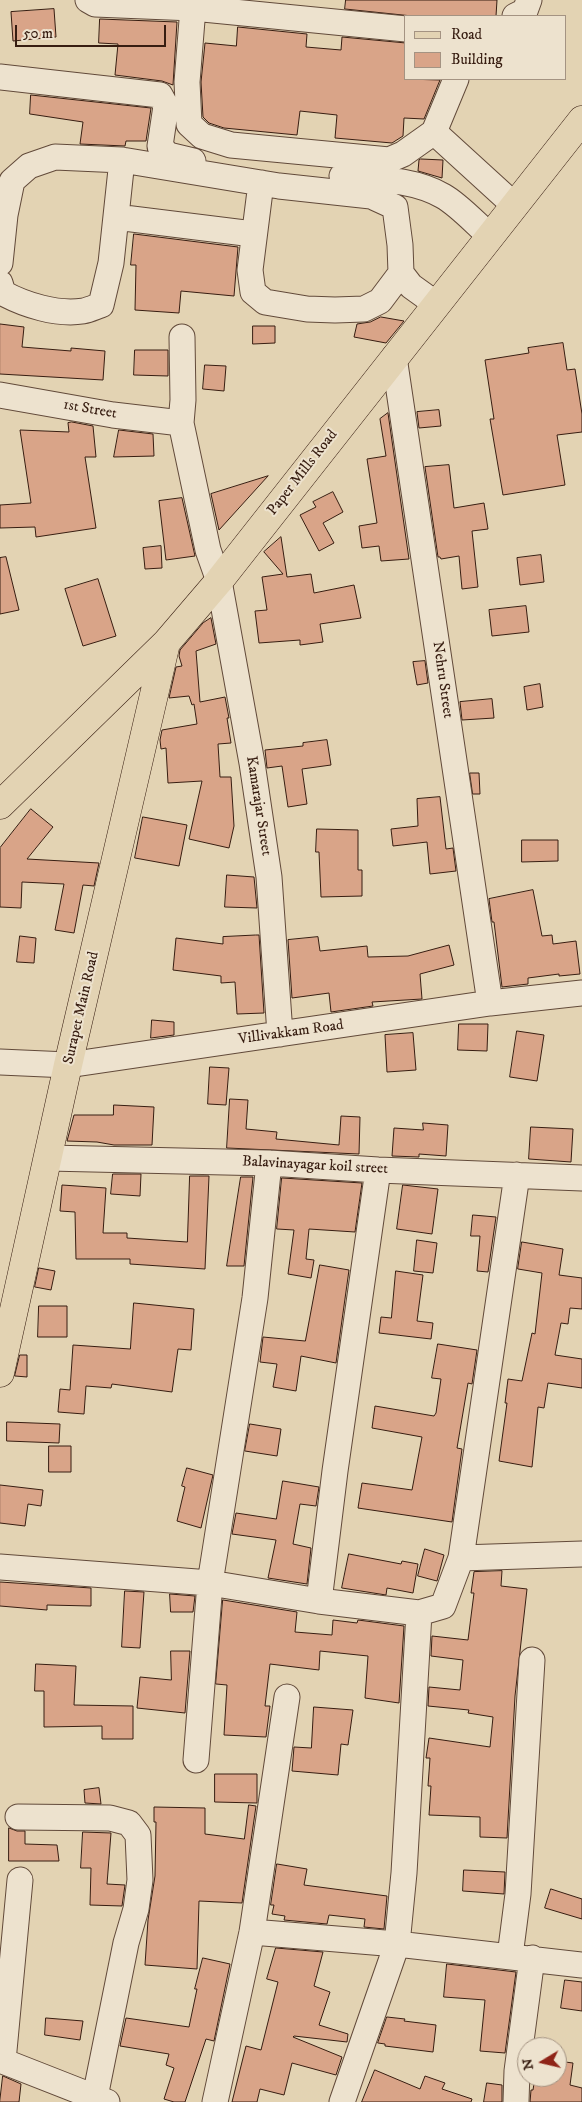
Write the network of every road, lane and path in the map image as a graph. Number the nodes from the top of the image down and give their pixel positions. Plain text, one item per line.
1 (88, 0) edge
2 (529, 0) edge
3 (192, 8) junction
4 (518, 15) edge
5 (404, 29) edge
6 (0, 69) edge
7 (0, 77) edge
8 (456, 80) edge
9 (0, 91) edge
10 (582, 120) edge
11 (434, 132) junction
12 (122, 160) junction
13 (261, 183) junction
14 (514, 205) junction
15 (116, 217) junction
16 (253, 234) junction
17 (490, 236) junction
18 (0, 263) edge
19 (401, 273) junction
20 (0, 283) edge
21 (436, 304) junction
22 (182, 337) dead end
23 (394, 357) junction
24 (0, 395) edge
25 (181, 423) junction
26 (219, 581) junction
27 (166, 643) junction
28 (0, 805) edge
29 (582, 993) edge
30 (490, 1003) junction
31 (280, 1034) junction
32 (0, 1062) edge
33 (68, 1065) junction
34 (48, 1158) junction
35 (269, 1163) junction
36 (378, 1170) junction
37 (517, 1175) junction
38 (582, 1178) edge
39 (0, 1373) edge
40 (582, 1554) edge
41 (461, 1558) junction
42 (0, 1567) edge
43 (210, 1583) junction
44 (319, 1601) junction
45 (420, 1613) junction
46 (532, 1660) dead end
47 (287, 1698) dead end
48 (196, 1760) dead end
49 (18, 1816) dead end
50 (20, 1880) dead end
51 (252, 1932) junction
52 (396, 1944) junction
53 (521, 1957) junction
54 (582, 1965) edge
55 (2, 2061) edge
56 (99, 2100) edge
57 (215, 2102) edge
58 (342, 2102) edge
59 (516, 2102) edge

1 - 3 street
2 - 4 street
3 - 5 street
3 - 11 street
6 - 7 street
7 - 9 street
7 - 17 street
8 - 11 street
10 - 14 main road, Paper Mills Road
11 - 14 street
12 - 13 street
12 - 15 street
12 - 18 street
13 - 16 street
13 - 19 street
14 - 17 main road, Paper Mills Road
15 - 16 street
15 - 20 street
16 - 19 street
17 - 21 main road, Paper Mills Road
19 - 21 street
21 - 23 main road, Paper Mills Road
22 - 25 street, Kamarajar Street
23 - 26 main road, Paper Mills Road
23 - 30 street, Nehru Street
24 - 25 street, 1st Street
25 - 26 street, Kamarajar Street
26 - 27 main road, Paper Mills Road
26 - 31 street, Kamarajar Street
27 - 28 main road, Paper Mills Road
27 - 33 main road, Surapet Main Road
29 - 30 street, Villivakkam Road
30 - 31 street, Villivakkam Road
31 - 33 street, Villivakkam Road
32 - 33 street, Villivakkam Road
33 - 34 main road, Surapet Main Road
34 - 35 street, Balavinayagar koil street
34 - 39 main road, Surapet Main Road
35 - 36 street, Balavinayagar koil street
35 - 43 street
36 - 37 street, Balavinayagar koil street
36 - 44 street
37 - 38 street, Balavinayagar koil street
37 - 41 street
40 - 41 street
41 - 45 street
42 - 43 street
43 - 44 street
43 - 48 street
44 - 45 street
45 - 52 street
46 - 53 street
47 - 51 street
49 - 56 street
50 - 55 street
51 - 52 street
51 - 57 street
52 - 53 street
52 - 58 street
53 - 54 street
53 - 59 street
55 - 56 street

